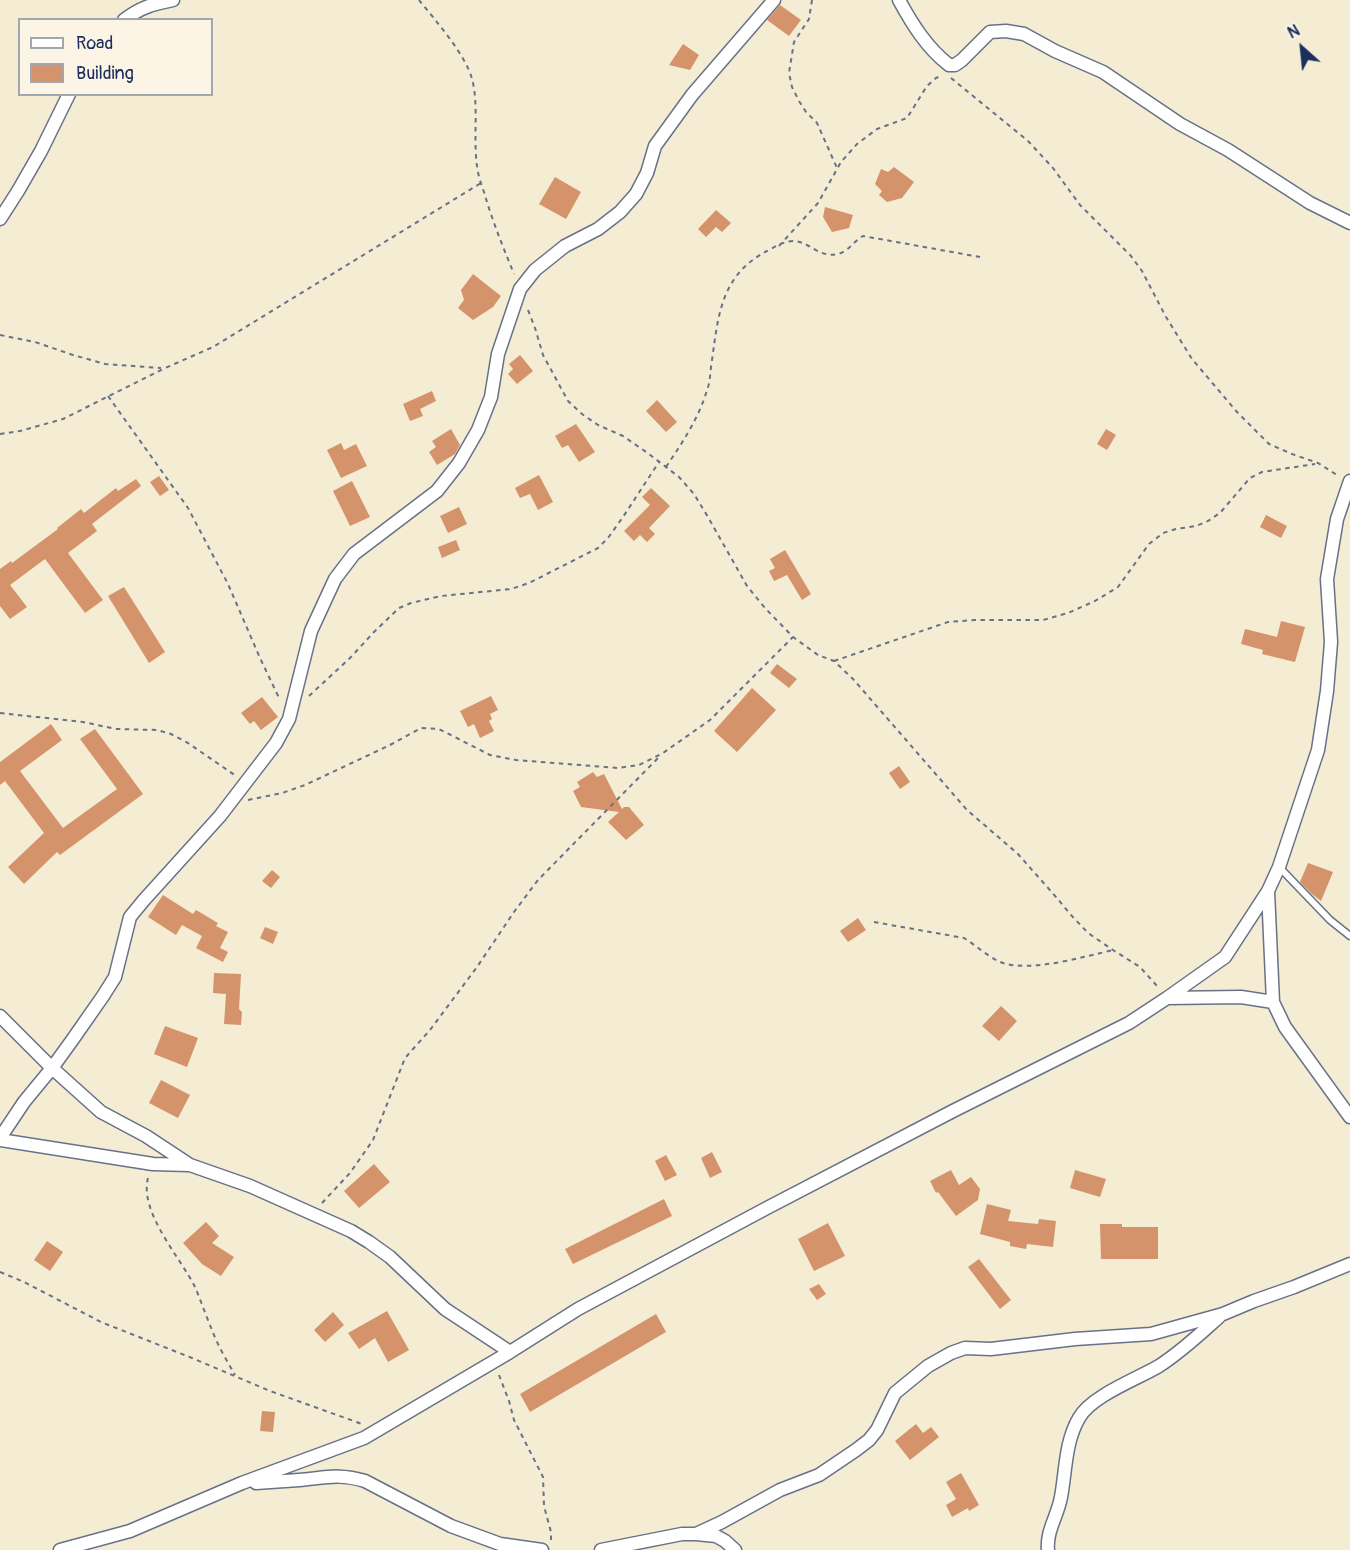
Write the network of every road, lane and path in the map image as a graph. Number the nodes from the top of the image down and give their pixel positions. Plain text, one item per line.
1 (173, 0) edge
2 (419, 0) edge
3 (774, 0) edge
4 (812, 0) edge
5 (899, 0) edge
6 (127, 18) edge
7 (942, 75) dead end
8 (950, 76) dead end
9 (68, 96) edge
10 (837, 168) junction
11 (481, 183) junction
12 (0, 219) edge
13 (1350, 223) edge
14 (779, 246) junction
15 (980, 257) dead end
16 (520, 289) junction
17 (0, 335) edge
18 (163, 369) junction
19 (108, 396) junction
20 (0, 434) edge
21 (660, 462) junction
22 (1318, 463) junction
23 (666, 467) junction
24 (1350, 482) edge
25 (793, 637) junction
26 (834, 662) junction
27 (0, 713) edge
28 (290, 715) junction
29 (663, 753) junction
30 (246, 783) junction
31 (244, 801) dead end
32 (1279, 867) junction
33 (1268, 891) junction
34 (874, 922) dead end
35 (1350, 936) edge
36 (1113, 950) junction
37 (1167, 998) junction
38 (1273, 1002) junction
39 (0, 1016) edge
40 (52, 1068) junction
41 (1350, 1117) edge
42 (0, 1139) edge
43 (153, 1164) junction
44 (190, 1166) junction
45 (312, 1214) junction
46 (1350, 1264) edge
47 (0, 1272) edge
48 (1223, 1314) junction
49 (510, 1352) junction
50 (495, 1360) junction
51 (236, 1376) junction
52 (378, 1430) junction
53 (242, 1483) junction
54 (696, 1534) junction
55 (551, 1541) dead end
56 (60, 1550) edge
57 (542, 1550) edge
58 (601, 1550) edge
59 (735, 1550) edge
60 (1048, 1550) edge

1 - 6 street
2 - 11 path
3 - 16 street
4 - 10 path
5 - 13 street
7 - 10 path
8 - 22 path
9 - 12 street
10 - 14 path
11 - 16 path
11 - 18 path
14 - 15 path
14 - 23 path
16 - 21 path
16 - 28 street
17 - 18 path
18 - 19 path
19 - 20 path
19 - 28 path
21 - 23 path
21 - 28 path
22 - 24 path
22 - 26 path
23 - 25 path
24 - 32 street
25 - 26 path
25 - 29 path
26 - 36 path
27 - 30 path
28 - 30 street
29 - 31 path
29 - 45 path
30 - 40 street
32 - 33 street
32 - 35 lane
33 - 37 street
33 - 38 street
34 - 36 path
36 - 37 path
37 - 38 street
37 - 49 street
38 - 41 street
39 - 40 street
40 - 42 street
40 - 44 street
42 - 43 street
43 - 44 street
43 - 51 path
44 - 45 street
45 - 49 street
46 - 48 street
47 - 51 path
48 - 54 street
48 - 60 street
49 - 50 street
50 - 52 street
50 - 55 path
51 - 52 path
52 - 53 street
53 - 56 street
53 - 57 street
54 - 58 street
54 - 59 street

